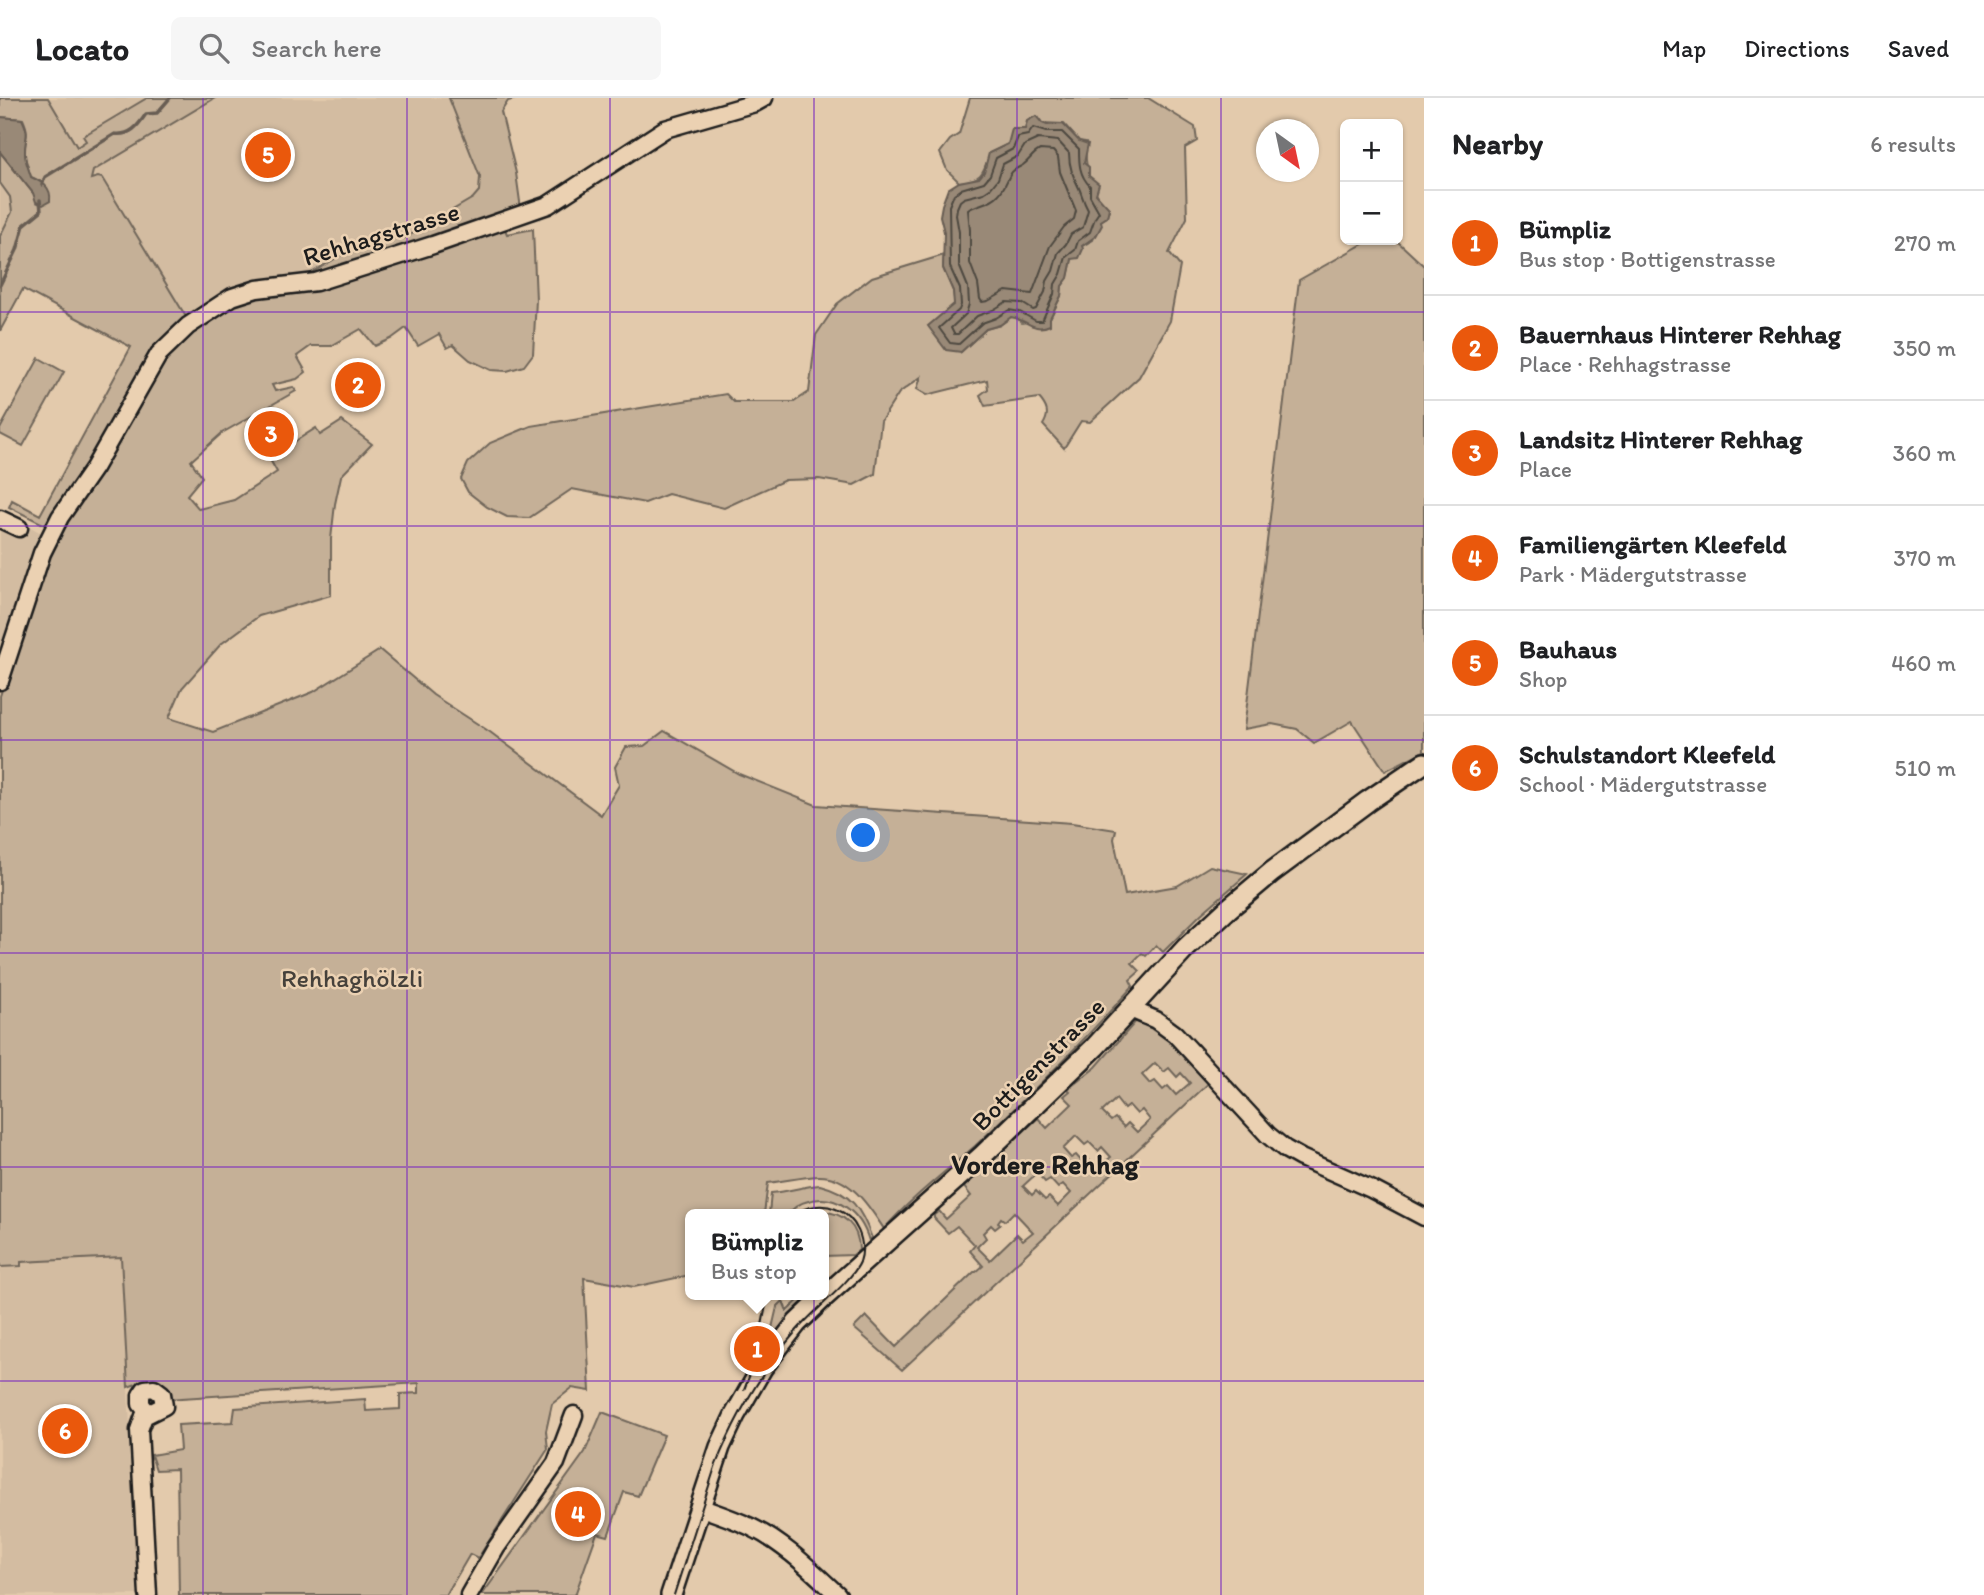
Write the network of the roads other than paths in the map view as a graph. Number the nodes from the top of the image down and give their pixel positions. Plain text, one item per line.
1 (764, 98) edge
2 (0, 519) edge
3 (19, 528) dead end
4 (0, 681) edge
5 (1424, 764) edge
6 (1130, 1009) junction
7 (1424, 1217) edge
8 (829, 1293) edge
9 (821, 1300) edge
10 (148, 1413) dead end
11 (574, 1415) dead end
12 (699, 1507) junction
13 (148, 1595) edge
14 (469, 1595) edge
15 (671, 1595) edge
16 (838, 1595) edge

1 - 4 street, Rehhagstrasse
2 - 3 street
5 - 6 street, Bottigenstrasse
6 - 7 street
6 - 8 street, Bottigenstrasse
9 - 12 street, Bottigenstrasse
10 - 13 street
11 - 14 street
12 - 15 street, Bottigenstrasse
12 - 16 street

